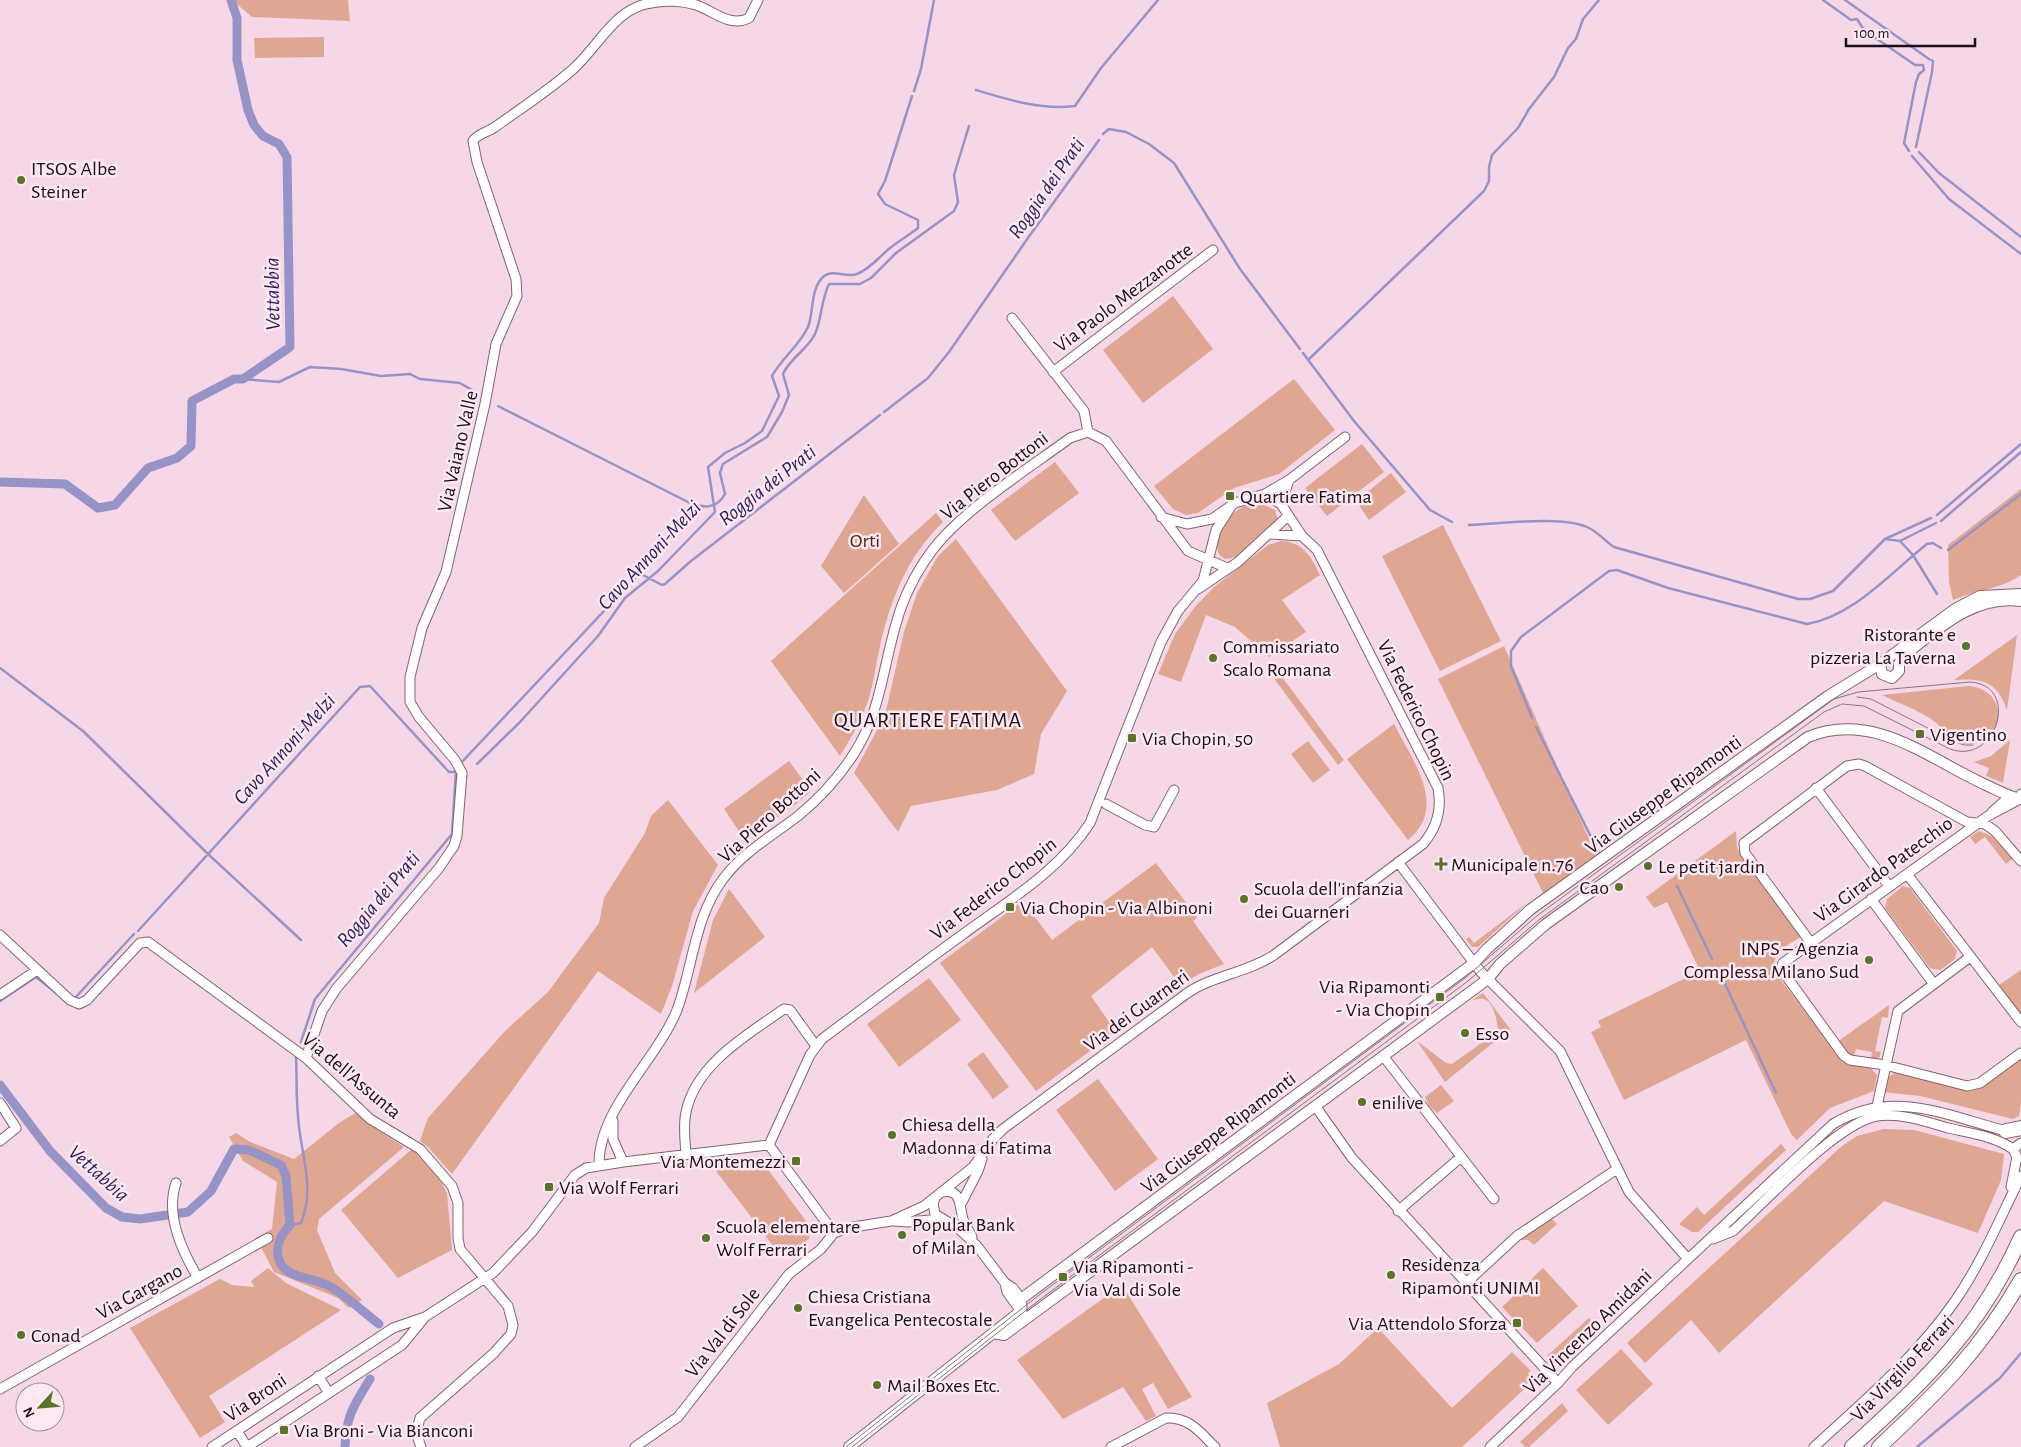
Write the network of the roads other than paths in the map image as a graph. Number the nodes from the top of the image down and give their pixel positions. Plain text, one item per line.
1 (758, 0) edge
2 (1213, 250) dead end
3 (1012, 318) dead end
4 (1053, 372) junction
5 (1088, 432) junction
6 (1344, 436) dead end
7 (1289, 480) junction
8 (1265, 494) junction
9 (1281, 504) junction
10 (1232, 505) junction
11 (1288, 516) junction
12 (1161, 517) junction
13 (1270, 534) junction
14 (1302, 536) junction
15 (1208, 556) junction
16 (1227, 568) junction
17 (1198, 589) junction
18 (2021, 594) edge
19 (2021, 601) edge
20 (1880, 664) junction
21 (1816, 788) junction
22 (1174, 790) dead end
23 (2018, 797) edge
24 (1106, 804) dead end
25 (1975, 825) junction
26 (2021, 861) edge
27 (1398, 862) junction
28 (1907, 874) junction
29 (1889, 886) junction
30 (1871, 899) junction
31 (0, 934) edge
32 (1811, 943) junction
33 (1970, 957) junction
34 (1474, 963) junction
35 (37, 970) junction
36 (1488, 979) junction
37 (1933, 983) junction
38 (0, 995) edge
39 (2021, 1022) edge
40 (816, 1046) junction
41 (2021, 1053) edge
42 (1384, 1057) junction
43 (306, 1058) junction
44 (1885, 1066) junction
45 (0, 1103) edge
46 (1877, 1106) junction
47 (1316, 1107) junction
48 (612, 1118) junction
49 (2021, 1128) edge
50 (2006, 1131) joint
51 (0, 1141) edge
52 (2021, 1143) edge
53 (769, 1145) junction
54 (2013, 1148) junction
55 (686, 1154) junction
56 (982, 1156) junction
57 (1461, 1157) junction
58 (623, 1162) junction
59 (599, 1165) junction
60 (1617, 1169) junction
61 (2021, 1176) edge
62 (176, 1183) dead end
63 (939, 1195) junction
64 (1494, 1199) dead end
65 (961, 1206) junction
66 (2006, 1207) junction
67 (1398, 1211) junction
68 (944, 1220) junction
69 (891, 1221) junction
70 (834, 1233) junction
71 (2021, 1237) edge
72 (268, 1238) dead end
73 (1708, 1241) junction
74 (977, 1246) junction
75 (1688, 1258) junction
76 (198, 1278) junction
77 (485, 1279) junction
78 (2021, 1280) edge
79 (1005, 1283) junction
80 (1465, 1284) junction
81 (1021, 1299) junction
82 (1022, 1311) junction
83 (1033, 1314) junction
84 (425, 1317) junction
85 (1022, 1322) junction
86 (993, 1333) junction
87 (318, 1376) junction
88 (1558, 1383) junction
89 (0, 1389) edge
90 (329, 1393) junction
91 (237, 1430) junction
92 (212, 1447) edge
93 (247, 1447) edge
94 (421, 1447) edge
95 (635, 1447) edge
96 (849, 1447) edge
97 (1111, 1447) edge
98 (1215, 1447) edge
99 (1490, 1447) edge
100 (1814, 1447) edge
101 (1852, 1447) edge
102 (1879, 1447) edge

1 - 43 street, Via Vaiano Valle
2 - 4 street, Via Paolo Mezzanotte
3 - 4 street
4 - 5 street
5 - 12 street
5 - 48 street, Via Piero Bottoni
6 - 7 street
7 - 8 street
7 - 9 street
8 - 9 street
8 - 10 street
9 - 11 street
10 - 12 street
10 - 15 street, Via Federico Chopin
11 - 13 street, Via Federico Chopin
11 - 14 street, Via Federico Chopin
12 - 15 street
13 - 14 street
13 - 16 street, Via Federico Chopin
14 - 27 street, Via Federico Chopin
15 - 16 street
15 - 17 street, Via Federico Chopin
16 - 17 street, Via Federico Chopin
17 - 40 street, Via Federico Chopin
18 - 20 street, Via Giuseppe Ripamonti
19 - 20 street
20 - 34 street, Via Giuseppe Ripamonti
21 - 25 street
21 - 29 street
21 - 32 street
22 - 24 street
23 - 25 street, Via Girardo Patecchio
23 - 36 street, Via Giuseppe Ripamonti
25 - 26 street
25 - 28 street, Via Girardo Patecchio
27 - 34 street
27 - 56 street, Via dei Guarneri
28 - 29 street, Via Girardo Patecchio
28 - 33 street
29 - 30 street, Via Girardo Patecchio
30 - 32 street, Via Girardo Patecchio
30 - 37 street
31 - 35 street, Via dell'Assunta
32 - 44 street, Via Girardo Patecchio
33 - 37 street
33 - 39 street
34 - 36 street
34 - 81 street, Via Giuseppe Ripamonti
35 - 38 street
35 - 43 street, Via dell'Assunta
36 - 42 street, Via Giuseppe Ripamonti
36 - 60 street
37 - 44 street
40 - 53 street, Via Federico Chopin
40 - 55 street
41 - 44 street
42 - 47 street, Via Giuseppe Ripamonti
42 - 57 street
43 - 77 street, Via dell'Assunta
44 - 46 street
45 - 51 street
46 - 50 street, Via Vincenzo Amidani
46 - 73 street, Via Vincenzo Amidani
47 - 67 street
47 - 83 street, Via Giuseppe Ripamonti
48 - 58 street
48 - 59 street, Via Piero Bottoni
49 - 50 main road
52 - 54 street
53 - 55 street, Via Broni
53 - 70 street
54 - 66 street
54 - 73 street, Via Vincenzo Amidani
55 - 58 street, Via Broni
56 - 63 street, Via dei Guarneri
56 - 65 street, Via dei Guarneri
57 - 64 street
57 - 67 street
58 - 59 street, Via Broni
59 - 77 street, Via Broni
60 - 75 street
60 - 80 street
61 - 66 street
62 - 76 street
63 - 65 street
63 - 68 street
63 - 69 street
65 - 68 street
65 - 74 street
66 - 100 street
67 - 80 street
68 - 69 street
68 - 74 street
69 - 70 street
70 - 95 street, Via Val di Sole
71 - 101 main road, Via Virgilio Ferrari
72 - 76 street, Via Gargano
73 - 75 street, Via Vincenzo Amidani
74 - 79 street
75 - 88 street, Via Vincenzo Amidani
76 - 89 street, Via Gargano
77 - 84 street, Via Broni
77 - 94 street, Via dell'Assunta
78 - 102 main road, Via Virgilio Ferrari
79 - 81 street
79 - 82 street
80 - 88 street
81 - 82 street
82 - 83 street
82 - 85 street
82 - 86 street, Via Giuseppe Ripamonti
83 - 85 street, Via Giuseppe Ripamonti
84 - 87 street, Via Broni
84 - 90 street, Via Broni
85 - 86 street, Via Giuseppe Ripamonti
86 - 96 street, Via Giuseppe Ripamonti
87 - 90 street, Via Broni
87 - 91 street, Via Broni
88 - 99 street, Via Vincenzo Amidani
90 - 93 street, Via Broni
91 - 92 street, Via Broni
91 - 93 street
97 - 98 street

